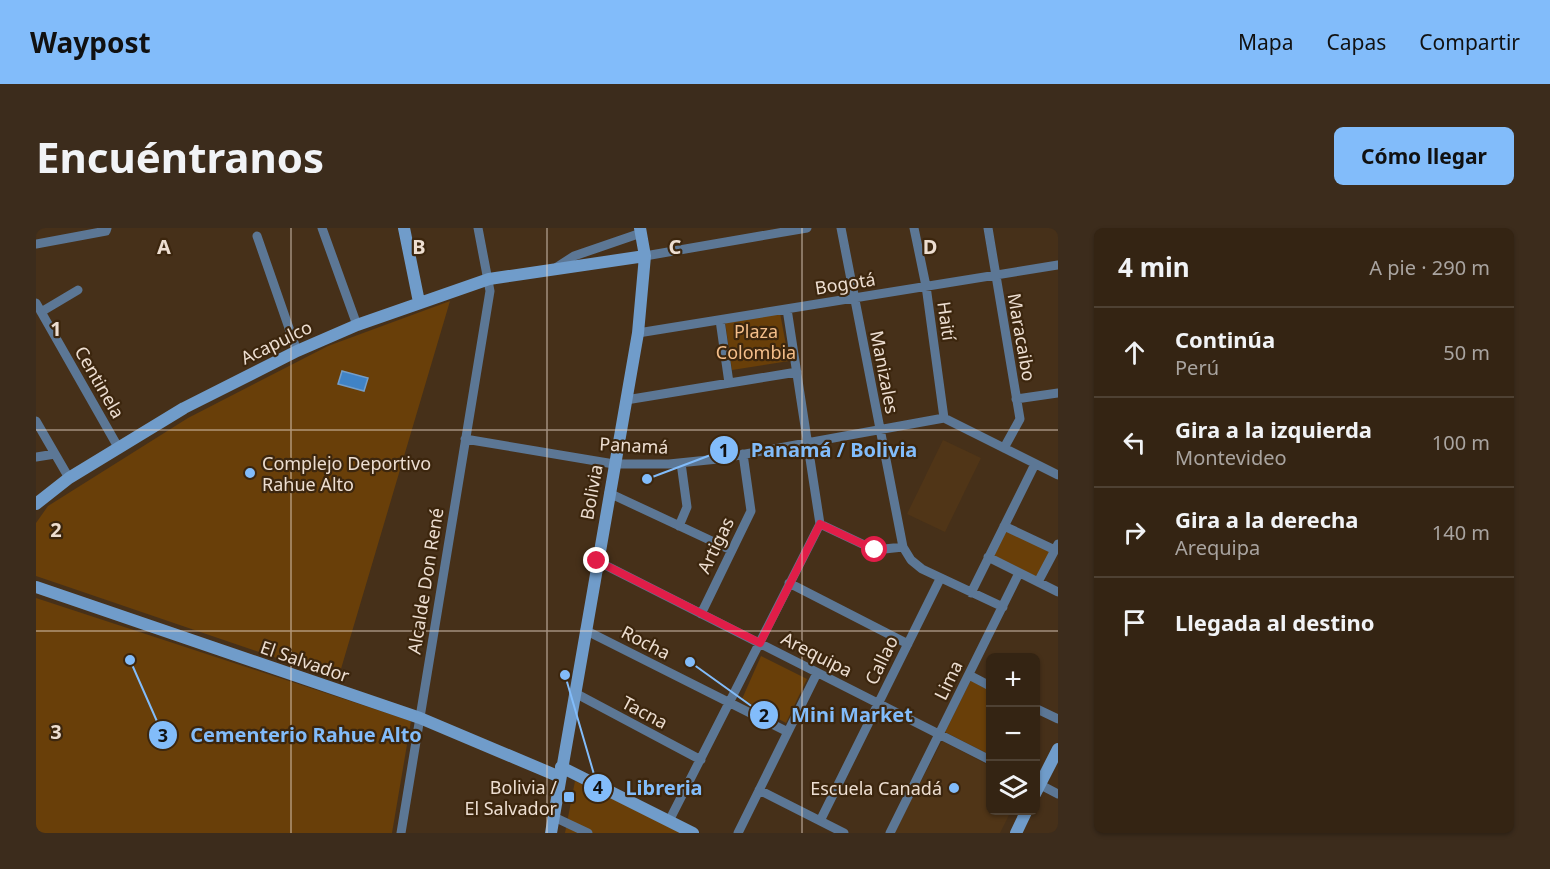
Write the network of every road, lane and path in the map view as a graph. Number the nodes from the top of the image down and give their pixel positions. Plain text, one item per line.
1 (322, 228) edge
2 (404, 228) edge
3 (478, 228) edge
4 (807, 228) edge
5 (840, 228) edge
6 (914, 228) edge
7 (988, 228) edge
8 (107, 229) edge
9 (640, 231) edge
10 (257, 236) dead end
11 (36, 244) edge
12 (645, 256) junction
13 (1058, 265) edge
14 (555, 268) junction
15 (995, 275) junction
16 (489, 279) junction
17 (926, 286) junction
18 (78, 291) dead end
19 (854, 298) junction
20 (419, 302) junction
21 (38, 307) edge
22 (787, 309) junction
23 (720, 320) junction
24 (357, 325) junction
25 (638, 333) junction
26 (297, 351) junction
27 (797, 372) junction
28 (729, 383) junction
29 (1058, 393) edge
30 (1016, 399) junction
31 (626, 400) junction
32 (944, 418) junction
33 (36, 421) edge
34 (879, 429) junction
35 (465, 439) junction
36 (807, 443) junction
37 (118, 447) junction
38 (1004, 448) junction
39 (55, 454) junction
40 (743, 454) junction
41 (36, 457) edge
42 (614, 464) junction
43 (681, 464) junction
44 (1035, 464) junction
45 (1058, 475) edge
46 (69, 477) junction
47 (609, 493) junction
48 (36, 504) edge
49 (820, 524) junction
50 (679, 526) junction
51 (1004, 526) junction
52 (903, 547) junction
53 (1056, 547) edge
54 (731, 550) junction
55 (988, 557) junction
56 (597, 561) junction
57 (1019, 573) junction
58 (940, 579) junction
59 (1038, 582) junction
60 (789, 583) junction
61 (36, 587) edge
62 (1058, 592) edge
63 (971, 593) junction
64 (1003, 608) junction
65 (701, 614) junction
66 (585, 630) junction
67 (760, 643) junction
68 (908, 644) junction
69 (817, 673) junction
70 (969, 675) junction
71 (986, 684) edge
72 (575, 693) junction
73 (730, 703) junction
74 (878, 703) junction
75 (1040, 710) edge
76 (420, 718) junction
77 (1058, 719) edge
78 (788, 732) junction
79 (940, 734) junction
80 (1058, 749) edge
81 (986, 758) edge
82 (701, 760) junction
83 (560, 772) junction
84 (1040, 782) edge
85 (1040, 788) edge
86 (759, 790) junction
87 (1058, 794) edge
88 (1025, 815) edge
89 (554, 817) junction
90 (669, 821) junction
91 (820, 821) junction
92 (401, 833) edge
93 (551, 833) edge
94 (588, 833) edge
95 (693, 833) edge
96 (738, 833) edge
97 (844, 833) edge
98 (890, 833) edge
99 (1016, 833) edge

1 - 24 street
2 - 20 street
3 - 16 street, Alcalde Don René
4 - 12 street, Acapulco
5 - 19 street, Manizales
6 - 17 street, Haití
7 - 15 street, Maracaibo
8 - 11 street
9 - 12 street, Bolivia
9 - 14 street, Acapulco
10 - 26 street
12 - 14 street, Acapulco
12 - 25 street, Bolivia
13 - 15 street, Bogotá
14 - 16 street, Acapulco
15 - 17 street, Bogotá
15 - 30 street, Maracaibo
16 - 20 street, Acapulco
16 - 35 street, Alcalde Don René
17 - 19 street, Bogotá
17 - 32 street, Haití
18 - 21 street
19 - 22 street, Bogotá
19 - 34 street, Manizales
20 - 24 street, Acapulco
21 - 37 street, Centinela
22 - 23 street, Bogotá
22 - 27 street
23 - 25 street, Bogotá
23 - 28 street
24 - 26 street, Acapulco
25 - 31 street, Bolivia
26 - 37 street, Acapulco
27 - 28 street
27 - 36 street
28 - 31 street
29 - 30 street
30 - 38 street, Maracaibo
31 - 42 street, Bolivia
32 - 34 street, Panamá
32 - 38 street
33 - 39 street
34 - 36 street, Panamá
34 - 52 street, Manizales
35 - 42 street, Panamá
35 - 76 street, Alcalde Don René
36 - 40 street, Panamá
36 - 49 street
37 - 46 street, Acapulco
38 - 44 street
39 - 41 street
39 - 46 street
40 - 43 street, Panamá
40 - 54 street, Artigas
42 - 43 street, Panamá
42 - 47 street, Bolivia
43 - 50 street
44 - 45 street
44 - 51 street
46 - 48 street, Acapulco
47 - 50 street
47 - 56 street, Bolivia
49 - 52 street
49 - 60 street
50 - 54 street
51 - 53 street
51 - 55 street
52 - 58 street
53 - 59 street
54 - 65 street, Artigas
55 - 57 street
55 - 63 street
56 - 65 street, Arequipa
56 - 66 street, Bolivia
57 - 59 street
57 - 64 street, Lima
58 - 63 street
58 - 68 street, Callao
59 - 62 street
60 - 67 street
60 - 68 street
61 - 76 street, El Salvador
63 - 64 street
64 - 70 street, Lima
65 - 67 street, Arequipa
66 - 72 street, Bolivia
66 - 73 street, Rocha
67 - 69 street, Arequipa
67 - 73 street
68 - 74 street, Callao
69 - 74 street, Arequipa
69 - 78 street
70 - 71 street
70 - 79 street, Lima
72 - 82 street, Tacna
72 - 83 street, Bolivia
73 - 78 street, Rocha
73 - 82 street
74 - 79 street, Arequipa
74 - 91 street, Callao
75 - 77 street
76 - 83 street, El Salvador
76 - 92 street, Alcalde Don René
78 - 86 street
79 - 81 street, Arequipa
79 - 98 street, Lima
80 - 84 street
82 - 90 street
83 - 89 street, Bolivia
83 - 90 street, El Salvador
85 - 87 street
86 - 91 street
86 - 96 street
88 - 99 street
89 - 93 street, Bolivia
89 - 94 street
90 - 95 street, El Salvador
91 - 97 street

